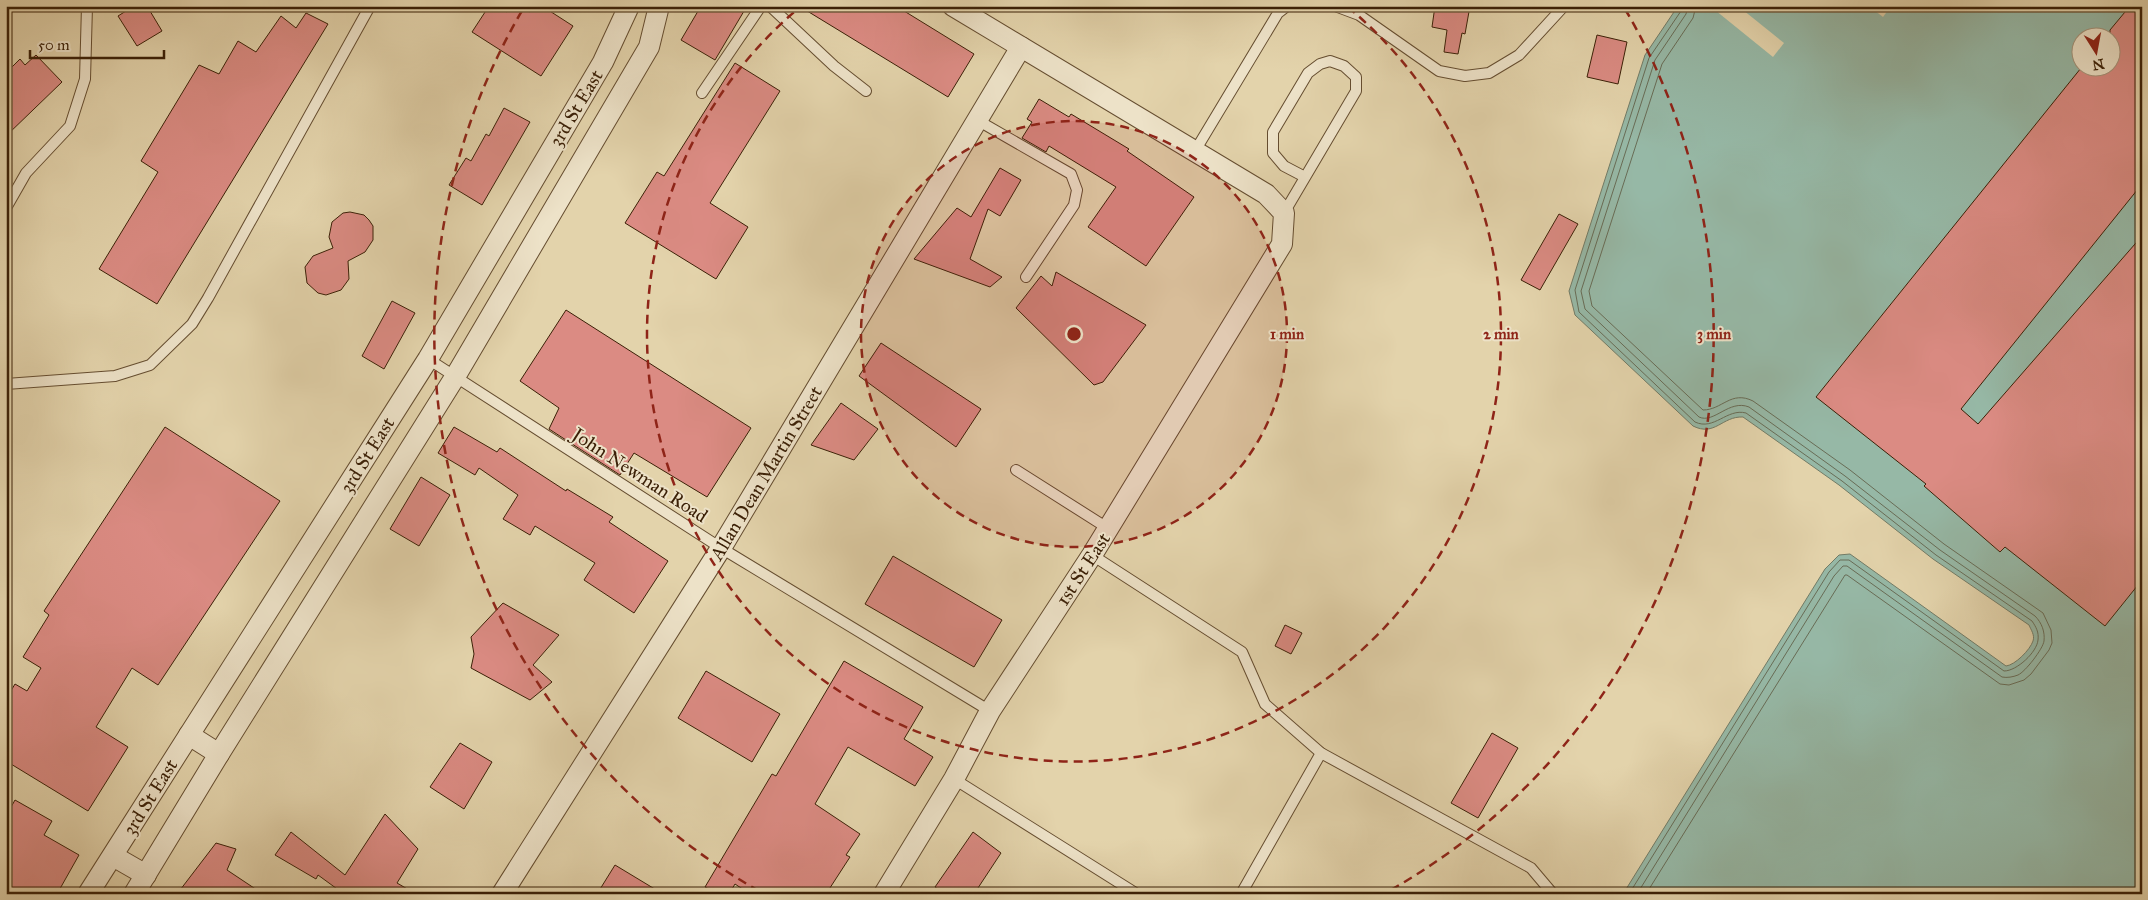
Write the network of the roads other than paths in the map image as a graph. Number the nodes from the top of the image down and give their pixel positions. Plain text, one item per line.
1 (88, 6) edge
2 (370, 6) edge
3 (628, 6) edge
4 (659, 6) edge
5 (761, 6) edge
6 (770, 6) edge
7 (953, 6) edge
8 (1287, 6) edge
9 (1335, 6) edge
10 (1564, 6) edge
11 (1021, 47) junction
12 (866, 91) dead end
13 (702, 93) dead end
14 (977, 120) junction
15 (1195, 151) junction
16 (1305, 177) junction
17 (6, 208) edge
18 (1284, 213) junction
19 (1026, 277) dead end
20 (428, 359) junction
21 (455, 377) junction
22 (6, 384) edge
23 (1016, 470) dead end
24 (1108, 529) junction
25 (721, 548) junction
26 (1092, 555) junction
27 (990, 711) junction
28 (189, 735) junction
29 (1321, 753) junction
30 (219, 754) junction
31 (954, 779) junction
32 (113, 856) junction
33 (146, 875) junction
34 (88, 894) edge
35 (134, 894) edge
36 (502, 894) edge
37 (884, 894) edge
38 (1137, 894) edge
39 (1241, 894) edge
40 (1553, 894) edge

1 - 17 lane
2 - 22 lane
3 - 20 street, 3rd St East
4 - 21 street, 3rd St East
5 - 13 lane
6 - 12 lane
7 - 11 street
8 - 15 lane
9 - 10 lane
11 - 14 street, Allan Dean Martin Street
11 - 15 street
14 - 19 lane
14 - 25 street, Allan Dean Martin Street
15 - 18 street
16 - 16 lane
16 - 18 lane
18 - 24 street, 1st St East
20 - 21 lane, John Newman Road
20 - 28 street, 3rd St East
21 - 25 lane, John Newman Road
21 - 30 street, 3rd St East
23 - 24 lane
24 - 26 street, 1st St East
25 - 27 lane, John Newman Road
25 - 36 street, Allan Dean Martin Street
26 - 27 street, 1st St East
26 - 29 lane
27 - 31 street, 1st St East
28 - 30 street
28 - 32 street, 3rd St East
29 - 39 lane
29 - 40 lane
30 - 33 street, 3rd St East
31 - 37 street, 1st St East
31 - 38 lane
32 - 33 street
32 - 34 street, 3rd St East
33 - 35 street, 3rd St East

